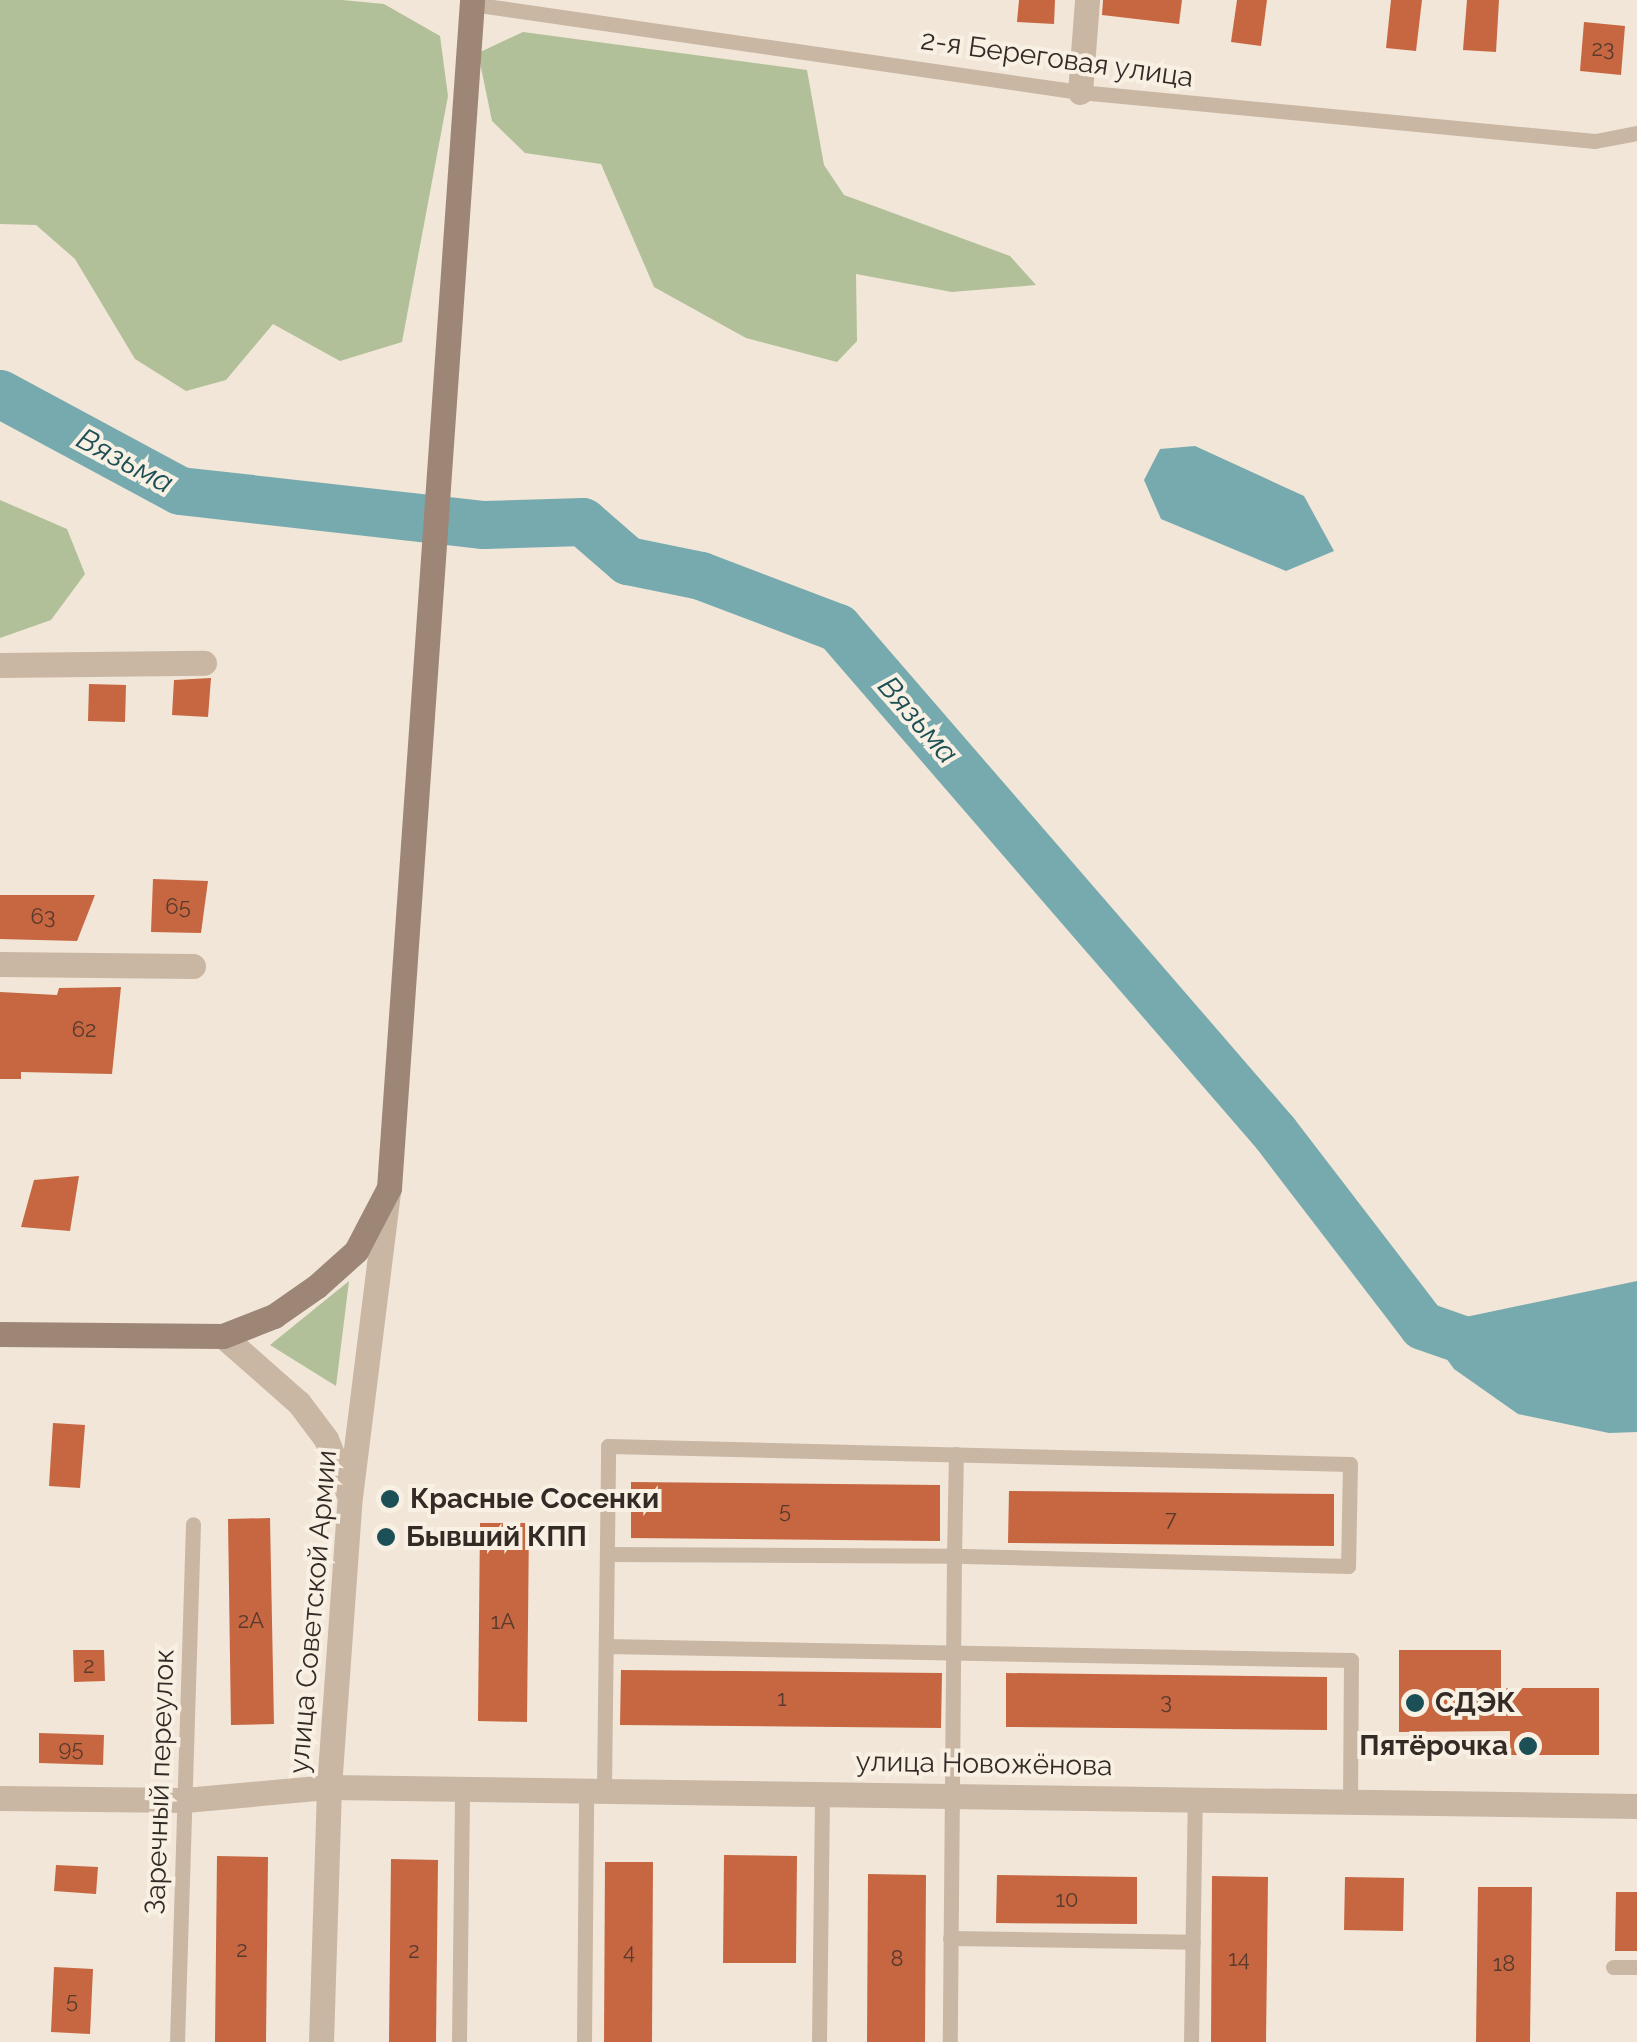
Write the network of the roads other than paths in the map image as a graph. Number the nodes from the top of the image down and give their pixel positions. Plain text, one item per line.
1 (1087, 0) edge
2 (472, 2) edge
3 (1080, 92) junction
4 (1637, 133) edge
5 (204, 664) dead end
6 (0, 665) edge
7 (0, 964) edge
8 (193, 966) dead end
9 (389, 1188) junction
10 (0, 1334) edge
11 (222, 1336) junction
12 (956, 1454) junction
13 (350, 1497) junction
14 (193, 1524) dead end
15 (607, 1554) junction
16 (954, 1556) junction
17 (606, 1646) junction
18 (952, 1653) junction
19 (329, 1787) junction
20 (462, 1788) junction
21 (595, 1788) junction
22 (822, 1792) junction
23 (951, 1794) junction
24 (0, 1798) edge
25 (1194, 1798) junction
26 (186, 1800) junction
27 (1350, 1801) junction
28 (1637, 1806) edge
29 (950, 1938) junction
30 (1192, 1942) junction
31 (1613, 1967) dead end
32 (1637, 1967) edge
33 (177, 2042) edge
34 (322, 2042) edge
35 (459, 2042) edge
36 (584, 2042) edge
37 (819, 2042) edge
38 (950, 2042) edge
39 (1191, 2042) edge

1 - 3 street
2 - 3 lane, 2-я Береговая улица
2 - 9 main road
3 - 4 lane, 2-я Береговая улица
5 - 6 street
7 - 8 street
9 - 11 main road
9 - 13 street, улица Советской Армии
10 - 11 main road
11 - 13 street
12 - 15 lane
12 - 16 lane
12 - 16 lane
13 - 19 street, улица Советской Армии
14 - 26 lane, Заречный переулок
15 - 16 lane
15 - 17 lane
16 - 18 lane
17 - 18 lane
17 - 21 lane
18 - 23 lane
18 - 27 lane
19 - 20 street, улица Новожёнова
19 - 26 street, улица Новожёнова
19 - 34 street, улица Советской Армии
20 - 21 street, улица Новожёнова
20 - 35 lane
21 - 22 street, улица Новожёнова
21 - 36 lane
22 - 23 street, улица Новожёнова
22 - 37 lane
23 - 25 street, улица Новожёнова
23 - 29 lane
24 - 26 street, улица Новожёнова
25 - 27 street, улица Новожёнова
25 - 30 lane
26 - 33 lane, Заречный переулок
27 - 28 street, улица Новожёнова
29 - 30 lane
29 - 38 lane
30 - 39 lane
31 - 32 lane

